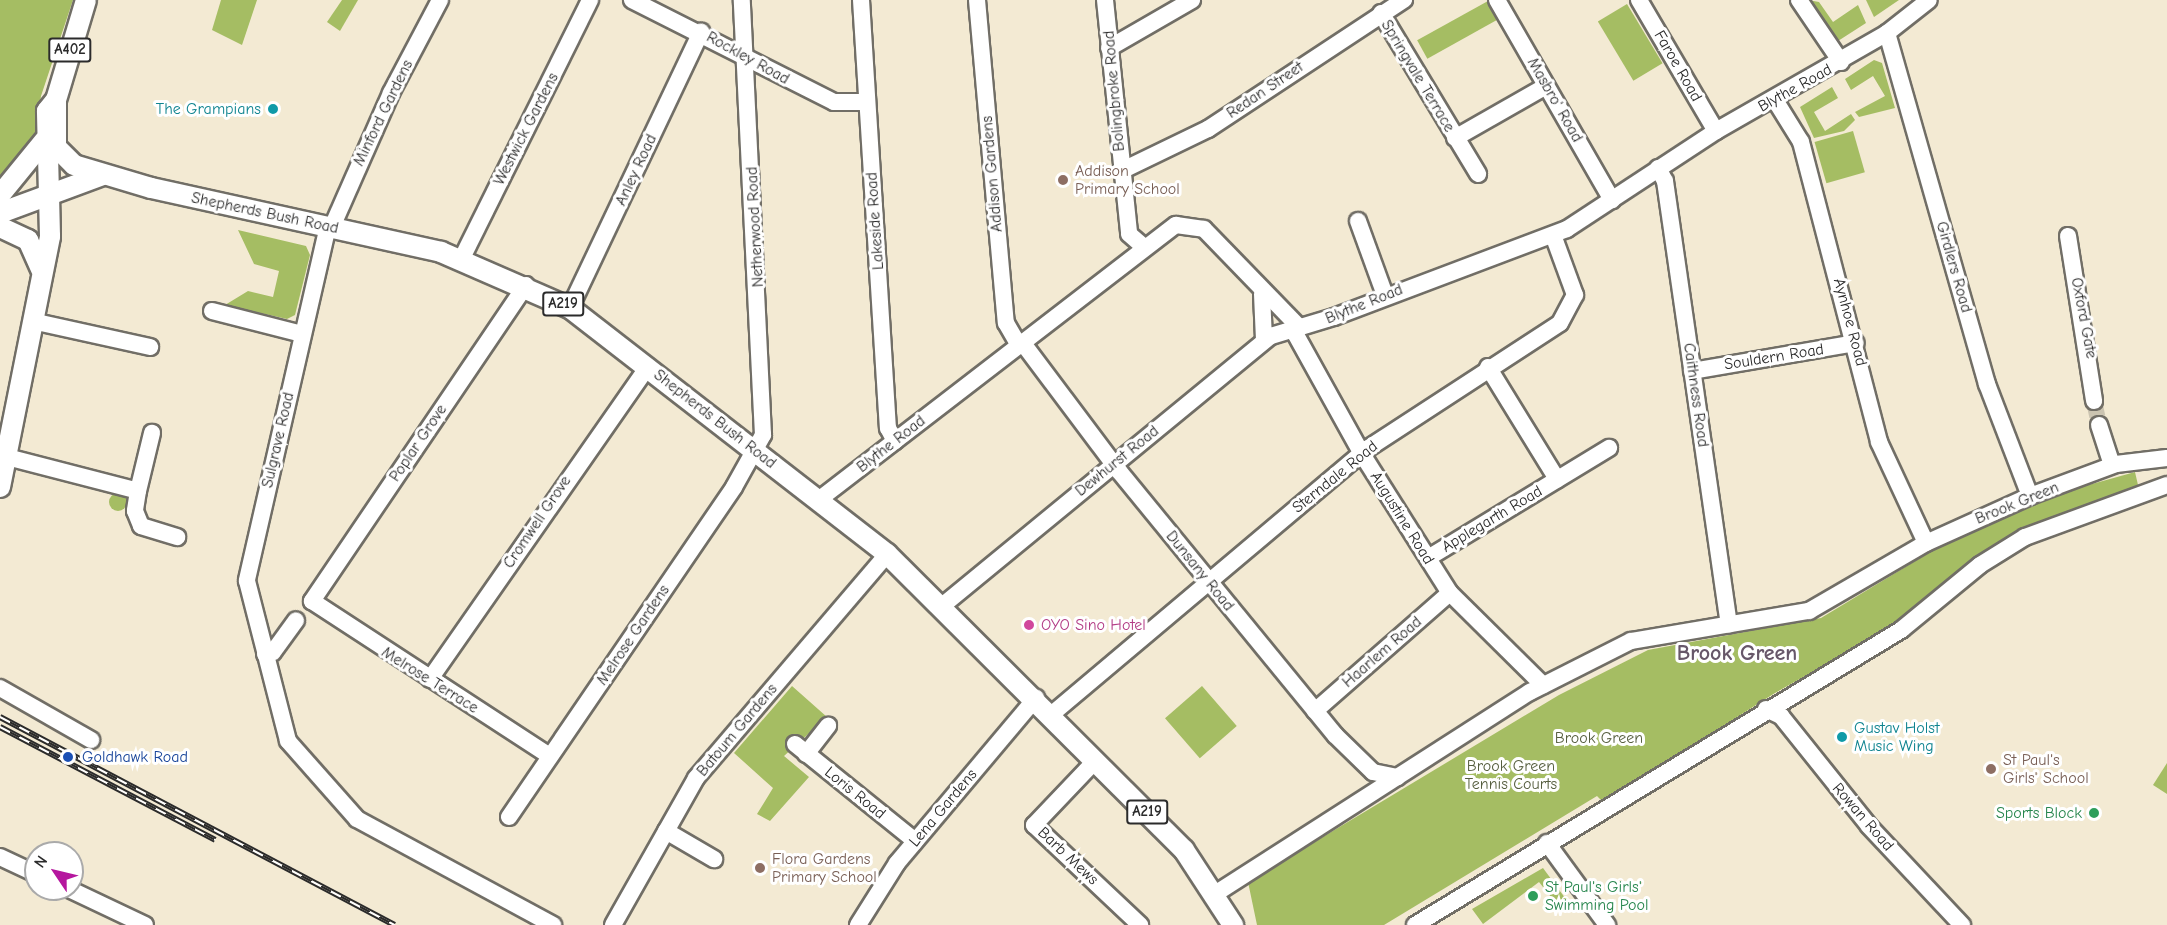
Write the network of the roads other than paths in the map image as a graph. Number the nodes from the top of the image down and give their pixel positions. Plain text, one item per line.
1 (86, 0) edge
2 (440, 0) edge
3 (590, 0) edge
4 (632, 0) edge
5 (742, 0) edge
6 (861, 0) edge
7 (977, 0) edge
8 (1105, 0) edge
9 (1192, 0) edge
10 (1404, 0) edge
11 (1497, 0) edge
12 (1639, 0) edge
13 (1799, 0) edge
14 (1929, 0) edge
15 (1381, 13) junction
16 (701, 32) junction
17 (1887, 33) junction
18 (1109, 48) junction
19 (746, 58) junction
20 (1841, 62) junction
21 (1546, 86) junction
22 (56, 100) junction
23 (1775, 100) junction
24 (867, 102) junction
25 (1716, 131) junction
26 (1455, 138) junction
27 (44, 141) junction
28 (1658, 168) junction
29 (1121, 171) junction
30 (1478, 174) dead end
31 (103, 175) junction
32 (48, 193) junction
33 (0, 195) edge
34 (1612, 200) junction
35 (0, 213) edge
36 (1359, 221) dead end
37 (0, 227) edge
38 (330, 227) junction
39 (1552, 235) junction
40 (2068, 236) dead end
41 (1144, 247) junction
42 (462, 258) junction
43 (41, 268) junction
44 (526, 285) junction
45 (1262, 294) junction
46 (1385, 295) junction
47 (570, 308) junction
48 (212, 311) dead end
49 (32, 321) junction
50 (1298, 326) junction
51 (302, 334) junction
52 (1264, 340) junction
53 (1020, 343) junction
54 (1856, 343) junction
55 (150, 347) dead end
56 (648, 367) junction
57 (1488, 367) junction
58 (1692, 370) junction
59 (2094, 401) tunnel mouth
60 (2099, 426) tunnel mouth
61 (7, 429) edge
62 (152, 433) dead end
63 (895, 441) junction
64 (1609, 448) dead end
65 (756, 453) junction
66 (1362, 454) junction
67 (7, 457) junction
68 (2162, 458) edge
69 (1114, 465) junction
70 (2112, 465) junction
71 (1557, 479) junction
72 (2161, 487) edge
73 (0, 488) edge
74 (138, 491) junction
75 (2030, 496) junction
76 (821, 498) junction
77 (177, 537) dead end
78 (1926, 543) junction
79 (887, 554) junction
80 (1428, 558) junction
81 (1210, 582) junction
82 (1450, 593) junction
83 (312, 601) joint
84 (942, 606) junction
85 (296, 620) dead end
86 (1728, 624) junction
87 (265, 654) junction
88 (430, 679) junction
89 (1543, 685) junction
90 (0, 688) edge
91 (1036, 698) junction
92 (1766, 709) junction
93 (1315, 711) junction
94 (1052, 714) junction
95 (828, 726) dead end
96 (91, 740) dead end
97 (550, 756) junction
98 (1096, 760) junction
99 (1397, 777) junction
100 (510, 817) dead end
101 (666, 831) junction
102 (915, 841) junction
103 (1547, 843) junction
104 (0, 857) edge
105 (714, 859) dead end
106 (24, 868) edge
107 (1215, 894) junction
108 (84, 898) edge
109 (1437, 919) edge
110 (123, 921) edge
111 (145, 925) edge
112 (554, 925) edge
113 (613, 925) edge
114 (858, 925) edge
115 (1140, 925) edge
116 (1233, 925) edge
117 (1415, 925) edge
118 (1607, 925) edge
119 (1962, 925) edge

1 - 22 main road, A402
2 - 38 street, Minford Gardens
3 - 42 street, Westwick Gardens
4 - 16 street, Rockley Road
5 - 19 street, Netherwood Road
6 - 24 street, Lakeside Road
7 - 53 street, Addison Gardens
8 - 18 street, Bolingbroke Road
9 - 18 street
10 - 15 street, Redan Street
11 - 21 street, Masbro' Road
12 - 25 street, Faroe Road
13 - 20 street
14 - 17 street, Blythe Road
15 - 26 street, Springvale Terrace
15 - 29 street, Redan Street
16 - 19 street, Rockley Road
16 - 47 street, Anley Road
17 - 20 street, Blythe Road
17 - 75 street, Girdlers Road
18 - 29 street, Bolingbroke Road
19 - 24 street, Rockley Road
19 - 65 street, Netherwood Road
20 - 23 street, Blythe Road
21 - 26 street, Springvale Terrace
21 - 34 street, Masbro' Road
22 - 27 main road, A402
22 - 31 main road, A219
23 - 25 street, Blythe Road
23 - 54 street, Aynhoe Road
24 - 63 street, Lakeside Road
25 - 28 street, Blythe Road
26 - 30 street, Springvale Terrace
27 - 32 main road, A402
27 - 33 main road, A402
28 - 34 street, Blythe Road
28 - 58 street, Caithness Road
29 - 41 street, Bolingbroke Road
31 - 32 main road
31 - 38 main road, Shepherds Bush Road / A219
32 - 35 main road
32 - 43 main road, A402
34 - 39 street, Blythe Road
36 - 46 street
37 - 43 main road
38 - 42 main road, Shepherds Bush Road / A219
38 - 51 street, Sulgrave Road
39 - 46 street, Blythe Road
39 - 57 street, Sterndale Road
40 - 59 street, Oxford Gate
41 - 45 street, Blythe Road
41 - 53 street, Blythe Road
42 - 44 main road, Shepherds Bush Road / A219
43 - 49 main road, A402
44 - 47 main road, Shepherds Bush Road / A219
44 - 83 street, Poplar Grove
45 - 50 street, Blythe Road
45 - 52 street
46 - 50 street, Blythe Road
47 - 56 main road, Shepherds Bush Road / A219
48 - 51 street
49 - 55 street
49 - 61 main road, A402
50 - 52 street, Dewhurst Road
50 - 66 street, Augustine Road
51 - 87 street, Sulgrave Road
52 - 69 street, Dewhurst Road
53 - 63 street, Blythe Road
53 - 69 street, Dunsany Road
54 - 58 street, Souldern Road
54 - 78 street, Aynhoe Road
56 - 65 main road, Shepherds Bush Road / A219
56 - 88 street, Cromwell Grove
57 - 66 street, Sterndale Road
57 - 71 street, Applegarth Road
58 - 86 street, Caithness Road
60 - 70 street
61 - 67 main road, A402
62 - 74 street
63 - 76 street, Blythe Road
64 - 71 street, Applegarth Road
65 - 76 main road, Shepherds Bush Road / A219
65 - 97 street, Melrose Gardens
66 - 80 street, Augustine Road
66 - 81 street, Sterndale Road
67 - 73 main road, A402
67 - 74 street
68 - 70 street, Brook Green
68 - 72 street, Brook Green
69 - 81 street, Dunsany Road
69 - 84 street, Dewhurst Road
70 - 75 street, Brook Green
71 - 80 street, Applegarth Road
72 - 92 street, Brook Green
74 - 77 street
75 - 78 street, Brook Green
76 - 79 main road, Shepherds Bush Road / A219
78 - 86 street, Brook Green
79 - 84 main road, Shepherds Bush Road / A219
79 - 101 street, Batoum Gardens
80 - 82 street, Augustine Road
81 - 93 street, Dunsany Road
81 - 94 street, Sterndale Road
82 - 89 street, Augustine Road
82 - 93 street, Haarlem Road
83 - 88 street, Melrose Terrace
84 - 91 main road, Shepherds Bush Road / A219
85 - 87 street
86 - 89 street, Brook Green
87 - 112 street, Sulgrave Road
88 - 97 street, Melrose Terrace
89 - 99 street, Brook Green
90 - 96 street
91 - 94 main road, Shepherds Bush Road / A219
91 - 102 street, Lena Gardens
92 - 103 street, Brook Green
92 - 119 street, Rowan Road
93 - 99 street, Dunsany Road
94 - 98 main road, Shepherds Bush Road / A219
95 - 102 street, Loris Road
97 - 100 street, Melrose Gardens
98 - 107 main road, Shepherds Bush Road / A219
98 - 115 street, Barb Mews
99 - 107 street, Brook Green
101 - 105 street
101 - 113 street, Batoum Gardens
102 - 114 street, Lena Gardens
103 - 109 street, Brook Green
103 - 118 street
104 - 106 street
107 - 116 main road, Shepherds Bush Road / A219
108 - 110 street
109 - 117 street, Brook Green
110 - 111 street

